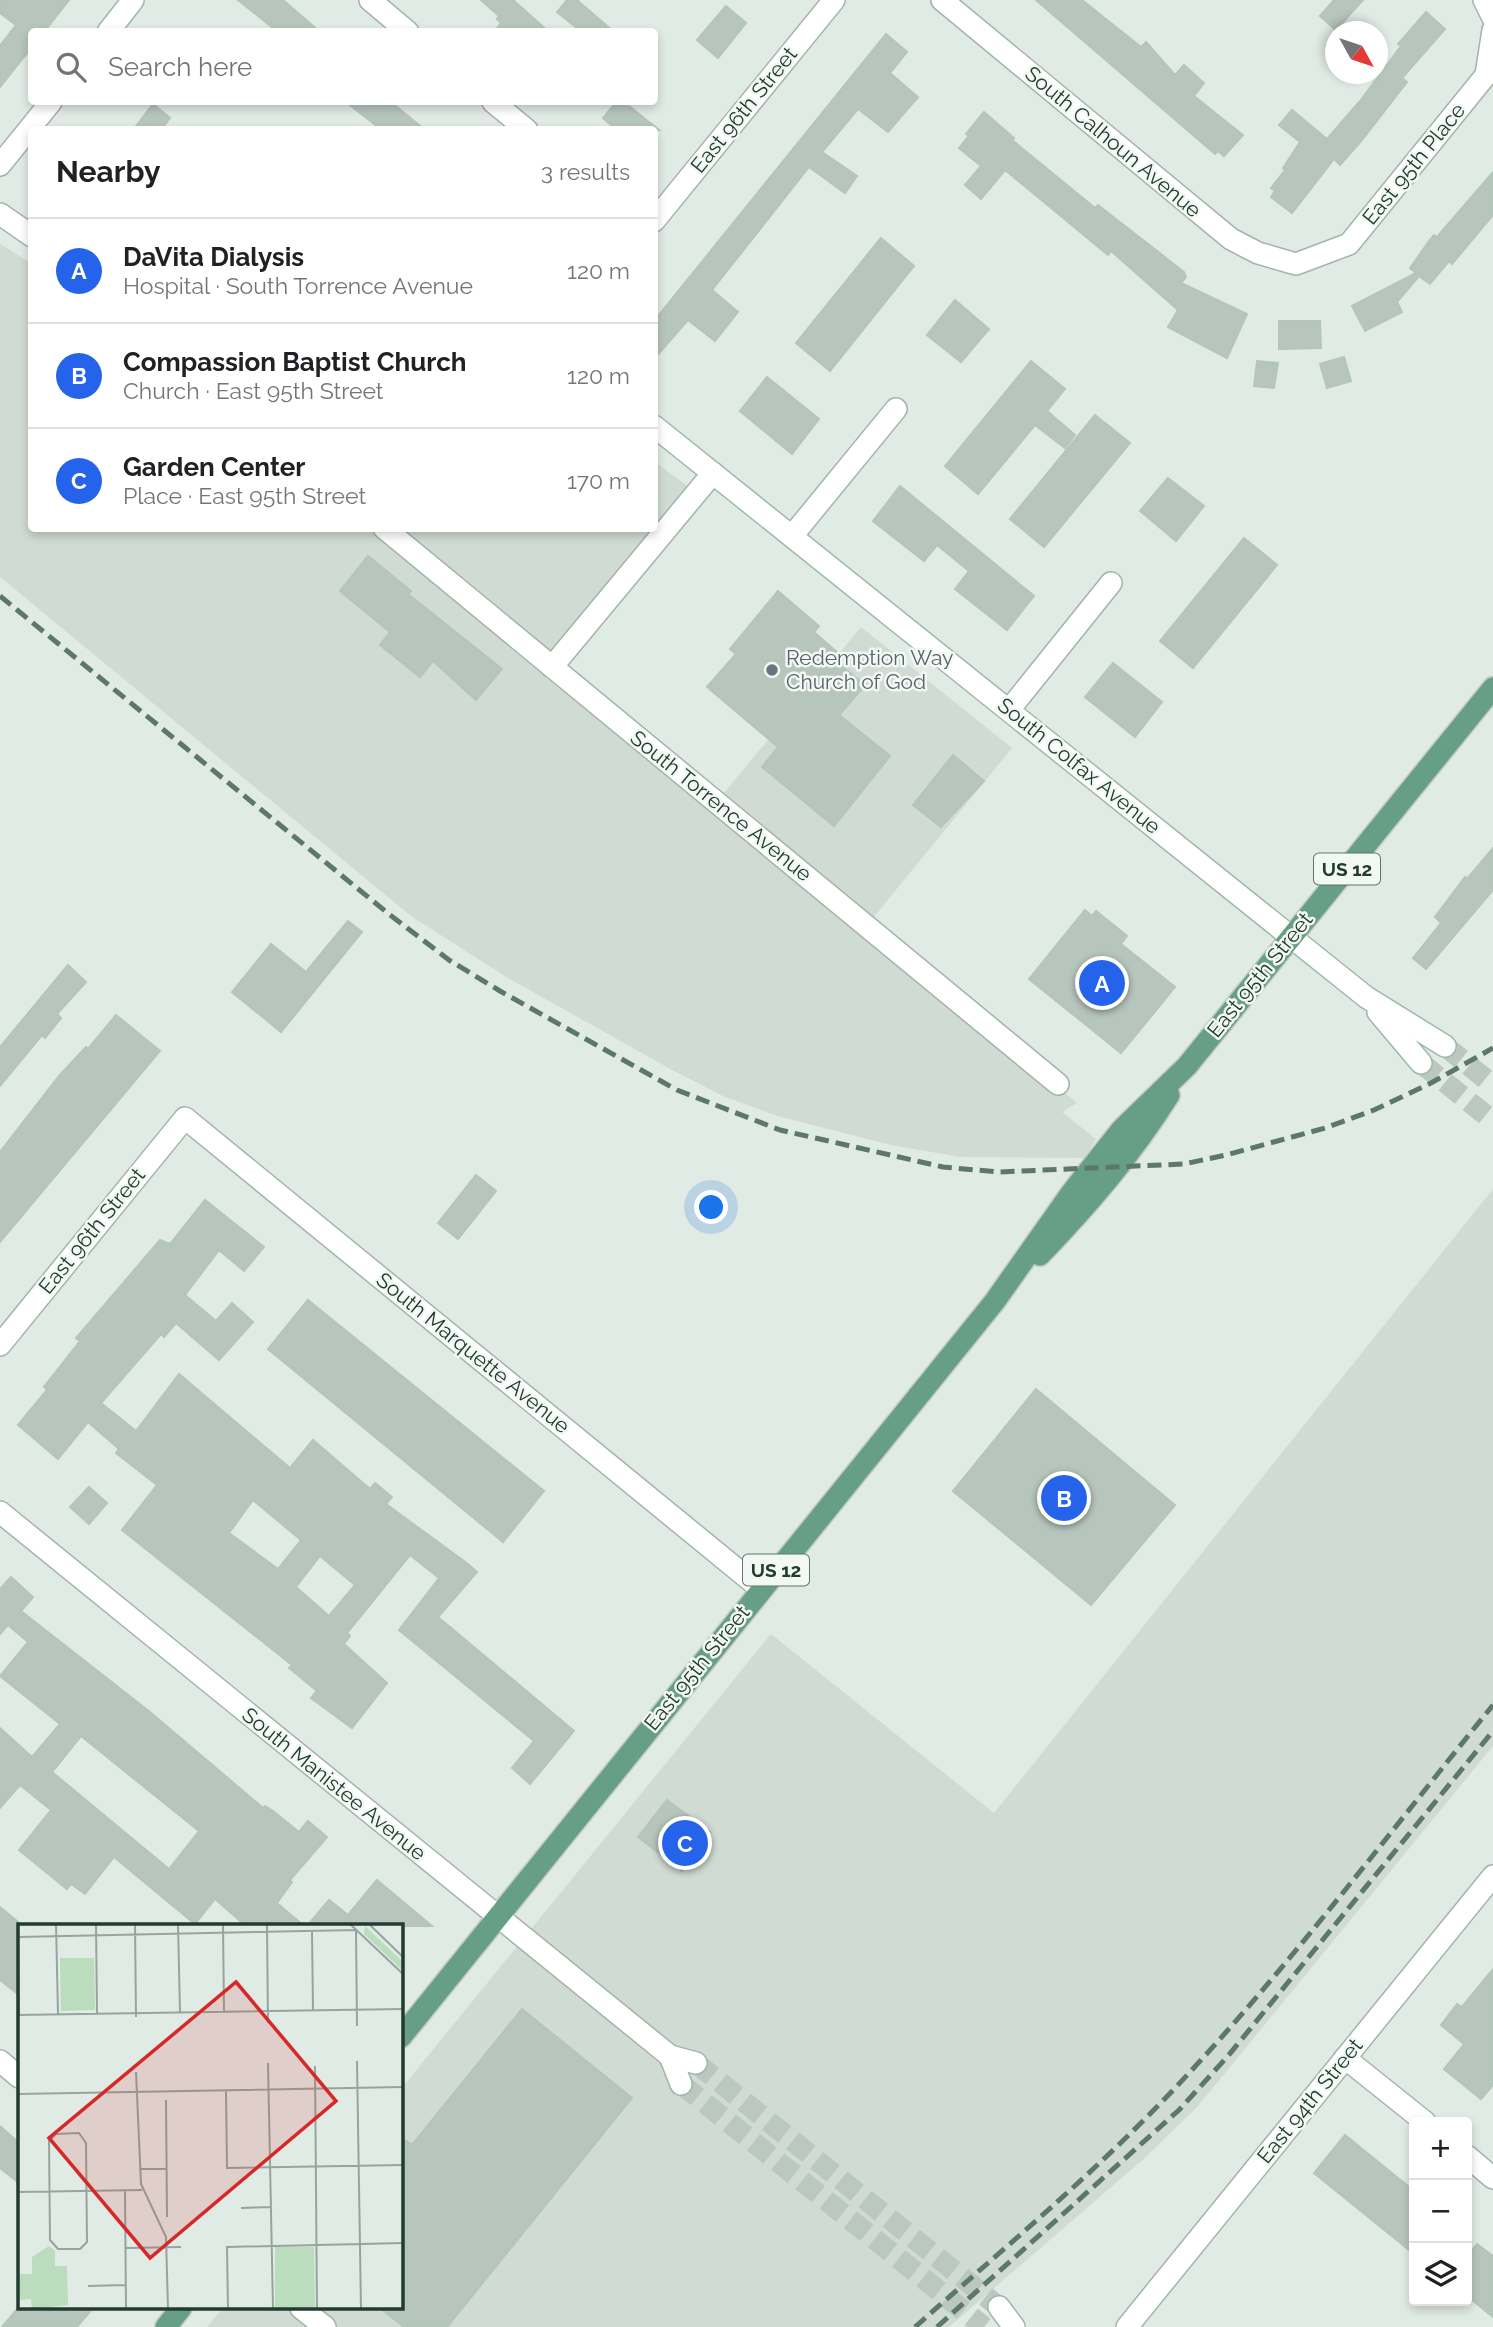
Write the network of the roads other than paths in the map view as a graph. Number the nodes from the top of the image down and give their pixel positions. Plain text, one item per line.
1 (134, 0) edge
2 (370, 0) edge
3 (834, 0) edge
4 (942, 0) edge
5 (1485, 0) edge
6 (1493, 18) edge
7 (111, 28) edge
8 (403, 28) edge
9 (1493, 30) edge
10 (49, 105) edge
11 (497, 105) edge
12 (32, 126) edge
13 (522, 126) edge
14 (28, 130) edge
15 (0, 165) edge
16 (0, 214) edge
17 (658, 216) edge
18 (28, 233) edge
19 (1296, 264) joint
20 (896, 409) dead end
21 (658, 429) edge
22 (713, 473) junction
23 (389, 532) edge
24 (792, 536) junction
25 (1111, 583) dead end
26 (552, 667) junction
27 (1493, 688) edge
28 (1009, 710) junction
29 (1292, 937) junction
30 (1366, 997) junction
31 (1445, 1046) tunnel mouth
32 (1421, 1063) tunnel mouth
33 (1058, 1084) dead end
34 (185, 1118) joint
35 (0, 1345) edge
36 (0, 1512) edge
37 (761, 1589) junction
38 (1493, 1876) edge
39 (497, 1917) junction
40 (402, 2036) edge
41 (670, 2056) junction
42 (1345, 2058) junction
43 (0, 2061) edge
44 (696, 2063) tunnel mouth
45 (18, 2076) edge
46 (681, 2084) tunnel mouth
47 (1419, 2117) edge
48 (1472, 2160) edge
49 (1493, 2178) edge
50 (999, 2307) tunnel mouth
51 (179, 2310) edge
52 (304, 2310) edge
53 (166, 2327) edge
54 (325, 2327) edge
55 (1014, 2327) edge
56 (1127, 2327) edge

1 - 7 street
2 - 8 street
3 - 17 street, East 96th Street
4 - 19 street, South Calhoun Avenue
5 - 6 street
9 - 19 street, East 95th Place
10 - 12 street
11 - 13 street
14 - 15 street
16 - 18 street
20 - 24 street
21 - 22 street, South Colfax Avenue
22 - 24 street, South Colfax Avenue
22 - 26 street
23 - 26 street, South Torrence Avenue
24 - 28 street, South Colfax Avenue
25 - 28 street
26 - 33 street, South Torrence Avenue
27 - 29 main road, East 95th Street / US 12
28 - 29 street, South Colfax Avenue
29 - 30 street, South Colfax Avenue
29 - 37 main road, East 95th Street / US 12
30 - 31 street, South Colfax Avenue
30 - 32 street, South Colfax Avenue
34 - 35 street, East 96th Street
34 - 37 street, South Marquette Avenue
36 - 39 street, South Manistee Avenue
37 - 39 main road, East 95th Street / US 12
38 - 42 street, East 94th Street
39 - 40 main road, East 95th Street / US 12
39 - 41 street, South Manistee Avenue
41 - 44 street, South Manistee Avenue
41 - 46 street, South Manistee Avenue
42 - 47 street
42 - 56 street, East 94th Street
43 - 45 street
48 - 49 street
50 - 55 street
51 - 53 main road
52 - 54 street

